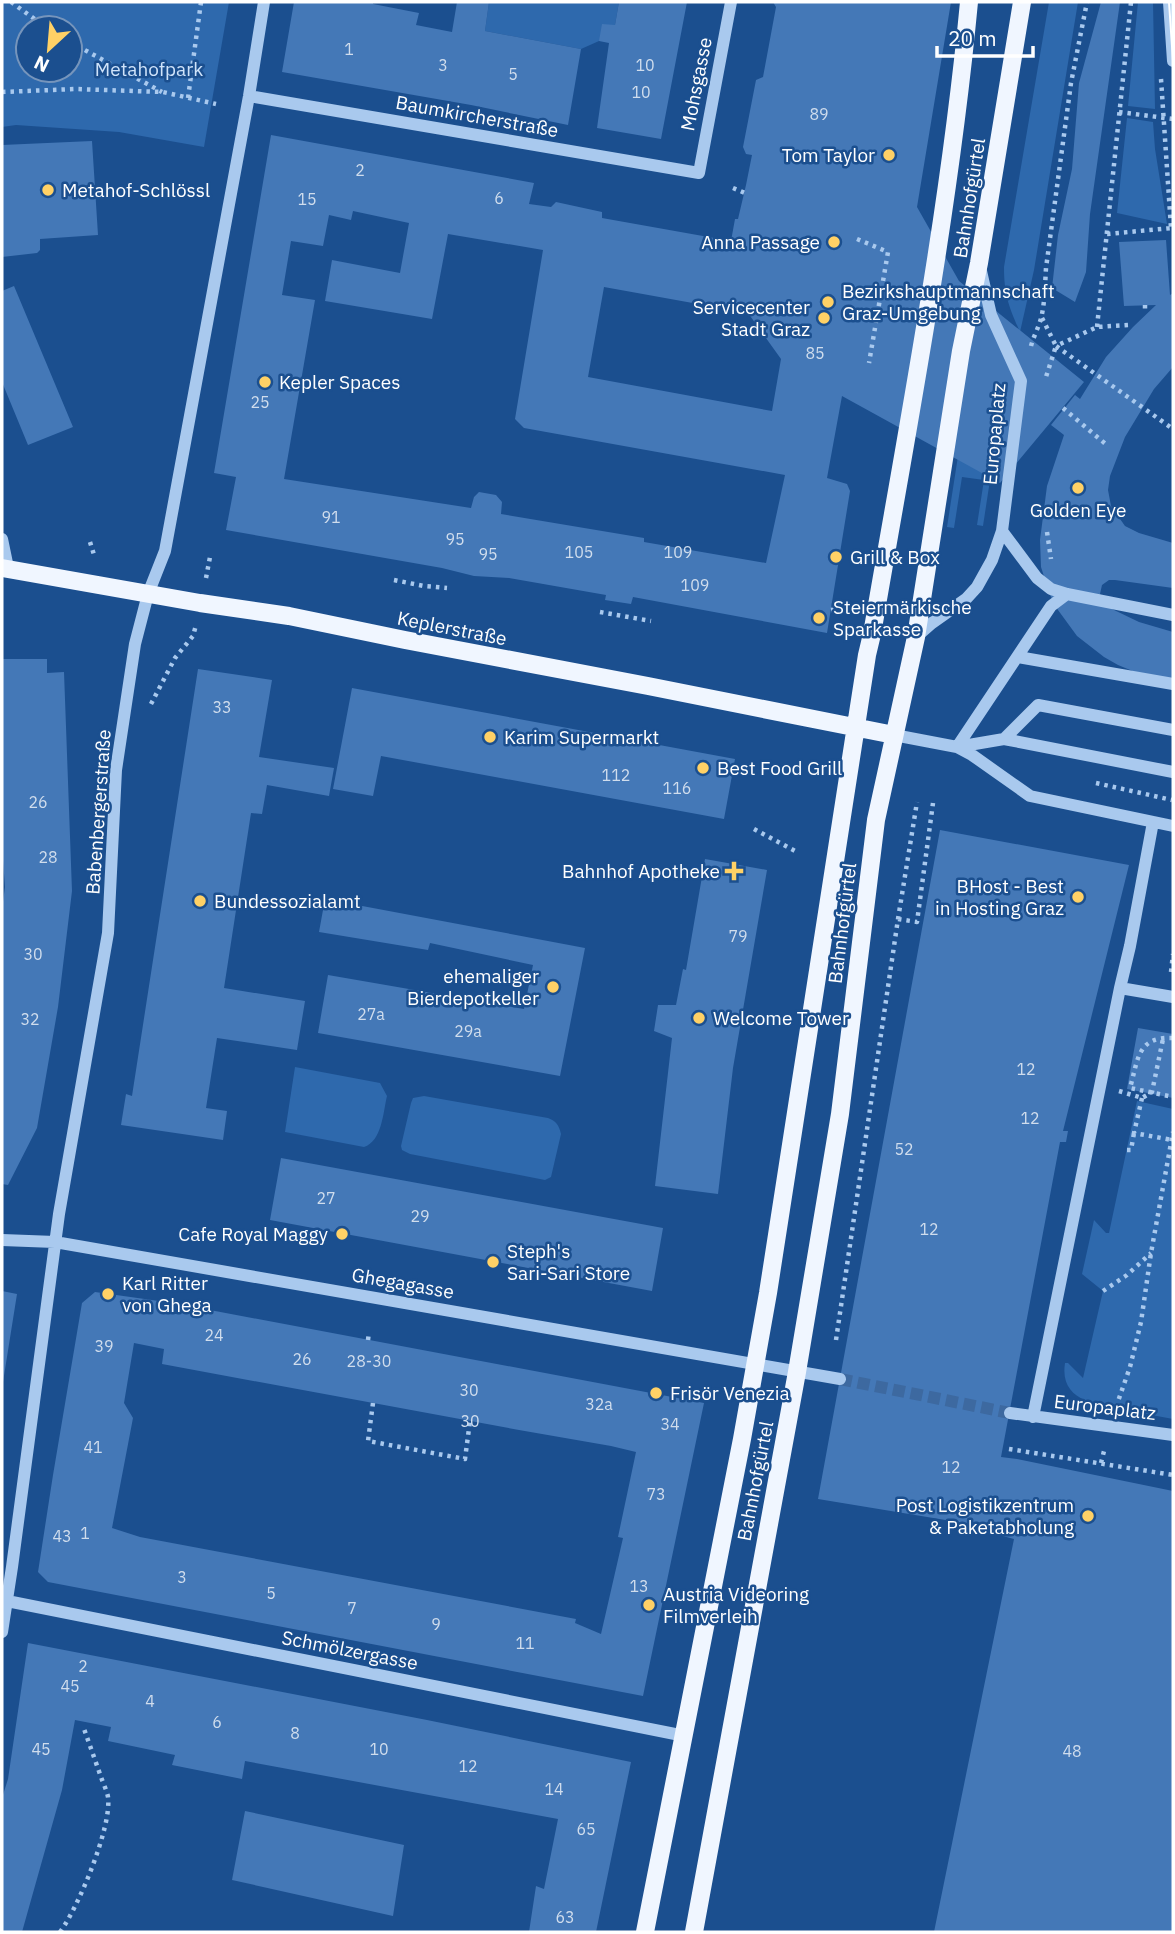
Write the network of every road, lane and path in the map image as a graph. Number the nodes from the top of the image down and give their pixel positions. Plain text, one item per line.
1 (10, 2) edge
2 (201, 2) edge
3 (264, 2) edge
4 (731, 2) edge
5 (969, 2) edge
6 (1022, 2) edge
7 (1087, 2) edge
8 (1131, 2) edge
9 (1169, 2) edge
10 (27, 14) edge
11 (84, 50) edge
12 (1173, 61) edge
13 (1160, 66) dead end
14 (2, 92) edge
15 (163, 92) junction
16 (249, 96) junction
17 (188, 98) junction
18 (216, 104) dead end
19 (1119, 112) junction
20 (1169, 118) edge
21 (699, 173) joint
22 (733, 188) dead end
23 (745, 192) dead end
24 (1172, 228) edge
25 (1107, 234) junction
26 (857, 239) dead end
27 (979, 263) junction
28 (1145, 305) dead end
29 (1145, 312) dead end
30 (1042, 317) junction
31 (1128, 325) dead end
32 (1097, 327) junction
33 (1056, 345) junction
34 (869, 363) dead end
35 (1045, 380) dead end
36 (1021, 381) junction
37 (1063, 408) dead end
38 (1173, 429) edge
39 (1108, 446) dead end
40 (1002, 531) junction
41 (1047, 532) dead end
42 (2, 539) edge
43 (1052, 562) dead end
44 (5, 568) edge
45 (394, 580) dead end
46 (447, 588) dead end
47 (148, 594) junction
48 (1067, 594) junction
49 (838, 609) dead end
50 (831, 610) dead end
51 (600, 612) dead end
52 (1173, 615) edge
53 (651, 621) dead end
54 (193, 636) dead end
55 (916, 637) junction
56 (1018, 657) junction
57 (175, 658) dead end
58 (1173, 684) edge
59 (856, 727) junction
60 (1173, 730) edge
61 (894, 735) junction
62 (1004, 739) junction
63 (957, 747) junction
64 (1173, 772) edge
65 (917, 802) dead end
66 (933, 803) dead end
67 (1153, 822) junction
68 (1173, 825) edge
69 (754, 829) dead end
70 (799, 852) dead end
71 (898, 919) junction
72 (1173, 954) edge
73 (1171, 972) dead end
74 (1120, 988) junction
75 (1173, 997) edge
76 (1173, 1038) edge
77 (1163, 1039) junction
78 (1099, 1092) junction
79 (1152, 1092) junction
80 (1173, 1095) edge
81 (1142, 1098) junction
82 (1173, 1132) edge
83 (1134, 1133) junction
84 (1172, 1140) edge
85 (1128, 1150) dead end
86 (2, 1240) edge
87 (55, 1242) junction
88 (1151, 1253) junction
89 (1103, 1291) dead end
90 (369, 1332) dead end
91 (368, 1340) dead end
92 (836, 1340) dead end
93 (755, 1363) junction
94 (797, 1372) junction
95 (840, 1379) tunnel mouth
96 (373, 1403) dead end
97 (1115, 1408) dead end
98 (1010, 1413) tunnel mouth
99 (1033, 1417) junction
100 (470, 1422) dead end
101 (1173, 1435) edge
102 (1009, 1449) dead end
103 (1173, 1475) edge
104 (7, 1601) junction
105 (2, 1632) edge
106 (83, 1726) dead end
107 (685, 1737) junction
108 (60, 1932) edge
109 (645, 1932) edge
110 (694, 1932) edge

1 - 10 path
2 - 17 path
3 - 16 street, Babenbergerstraße
4 - 21 street, Mohsgasse
5 - 59 main road, Bahnhofgürtel
6 - 27 main road, Bahnhofgürtel
7 - 30 path
8 - 19 path
9 - 12 street
11 - 15 path
13 - 20 path
14 - 15 path
15 - 17 path
16 - 21 street, Baumkircherstraße
16 - 47 street, Babenbergerstraße
17 - 18 path
19 - 20 path
19 - 25 path
20 - 24 path
22 - 23 path
24 - 25 path
25 - 32 path
26 - 34 path
27 - 36 street, Europaplatz
27 - 55 main road, Bahnhofgürtel
28 - 29 path
30 - 33 path
30 - 36 path
31 - 32 path
32 - 33 path
33 - 35 path
33 - 38 path
36 - 40 street, Europaplatz
37 - 39 path
40 - 48 street
40 - 55 street, Europaplatz
41 - 43 path
42 - 44 street
44 - 47 main road, Keplerstraße
45 - 46 path
47 - 59 main road, Keplerstraße
47 - 87 street, Babenbergerstraße
48 - 52 street
48 - 56 street
49 - 50 path
51 - 53 path
54 - 57 path
55 - 61 main road, Bahnhofgürtel
56 - 58 street
56 - 63 street
59 - 61 main road, Keplerstraße
59 - 93 main road, Bahnhofgürtel
60 - 62 street
61 - 63 street
61 - 94 main road, Bahnhofgürtel
62 - 63 street
62 - 64 street
63 - 67 street
65 - 71 path
66 - 71 path
67 - 68 street
67 - 74 street
69 - 70 path
71 - 92 path
72 - 73 path
74 - 75 street
74 - 78 street
76 - 77 path
77 - 79 path
77 - 79 path
78 - 81 path
78 - 99 street
79 - 80 path
79 - 81 path
81 - 83 path
82 - 84 path
83 - 84 path
83 - 85 path
84 - 88 path
86 - 87 street, Ghegagasse
87 - 93 street, Ghegagasse
87 - 104 street, Babenbergerstraße
88 - 89 path
88 - 97 path
90 - 91 path
93 - 94 street, Ghegagasse
93 - 107 main road, Bahnhofgürtel
94 - 95 street, Ghegagasse
94 - 110 main road, Bahnhofgürtel
96 - 100 path
98 - 99 street, Europaplatz
99 - 101 street, Europaplatz
102 - 103 path
104 - 105 street, Babenbergerstraße
104 - 107 street, Schmölzergasse
106 - 108 path
107 - 109 main road, Bahnhofgürtel

